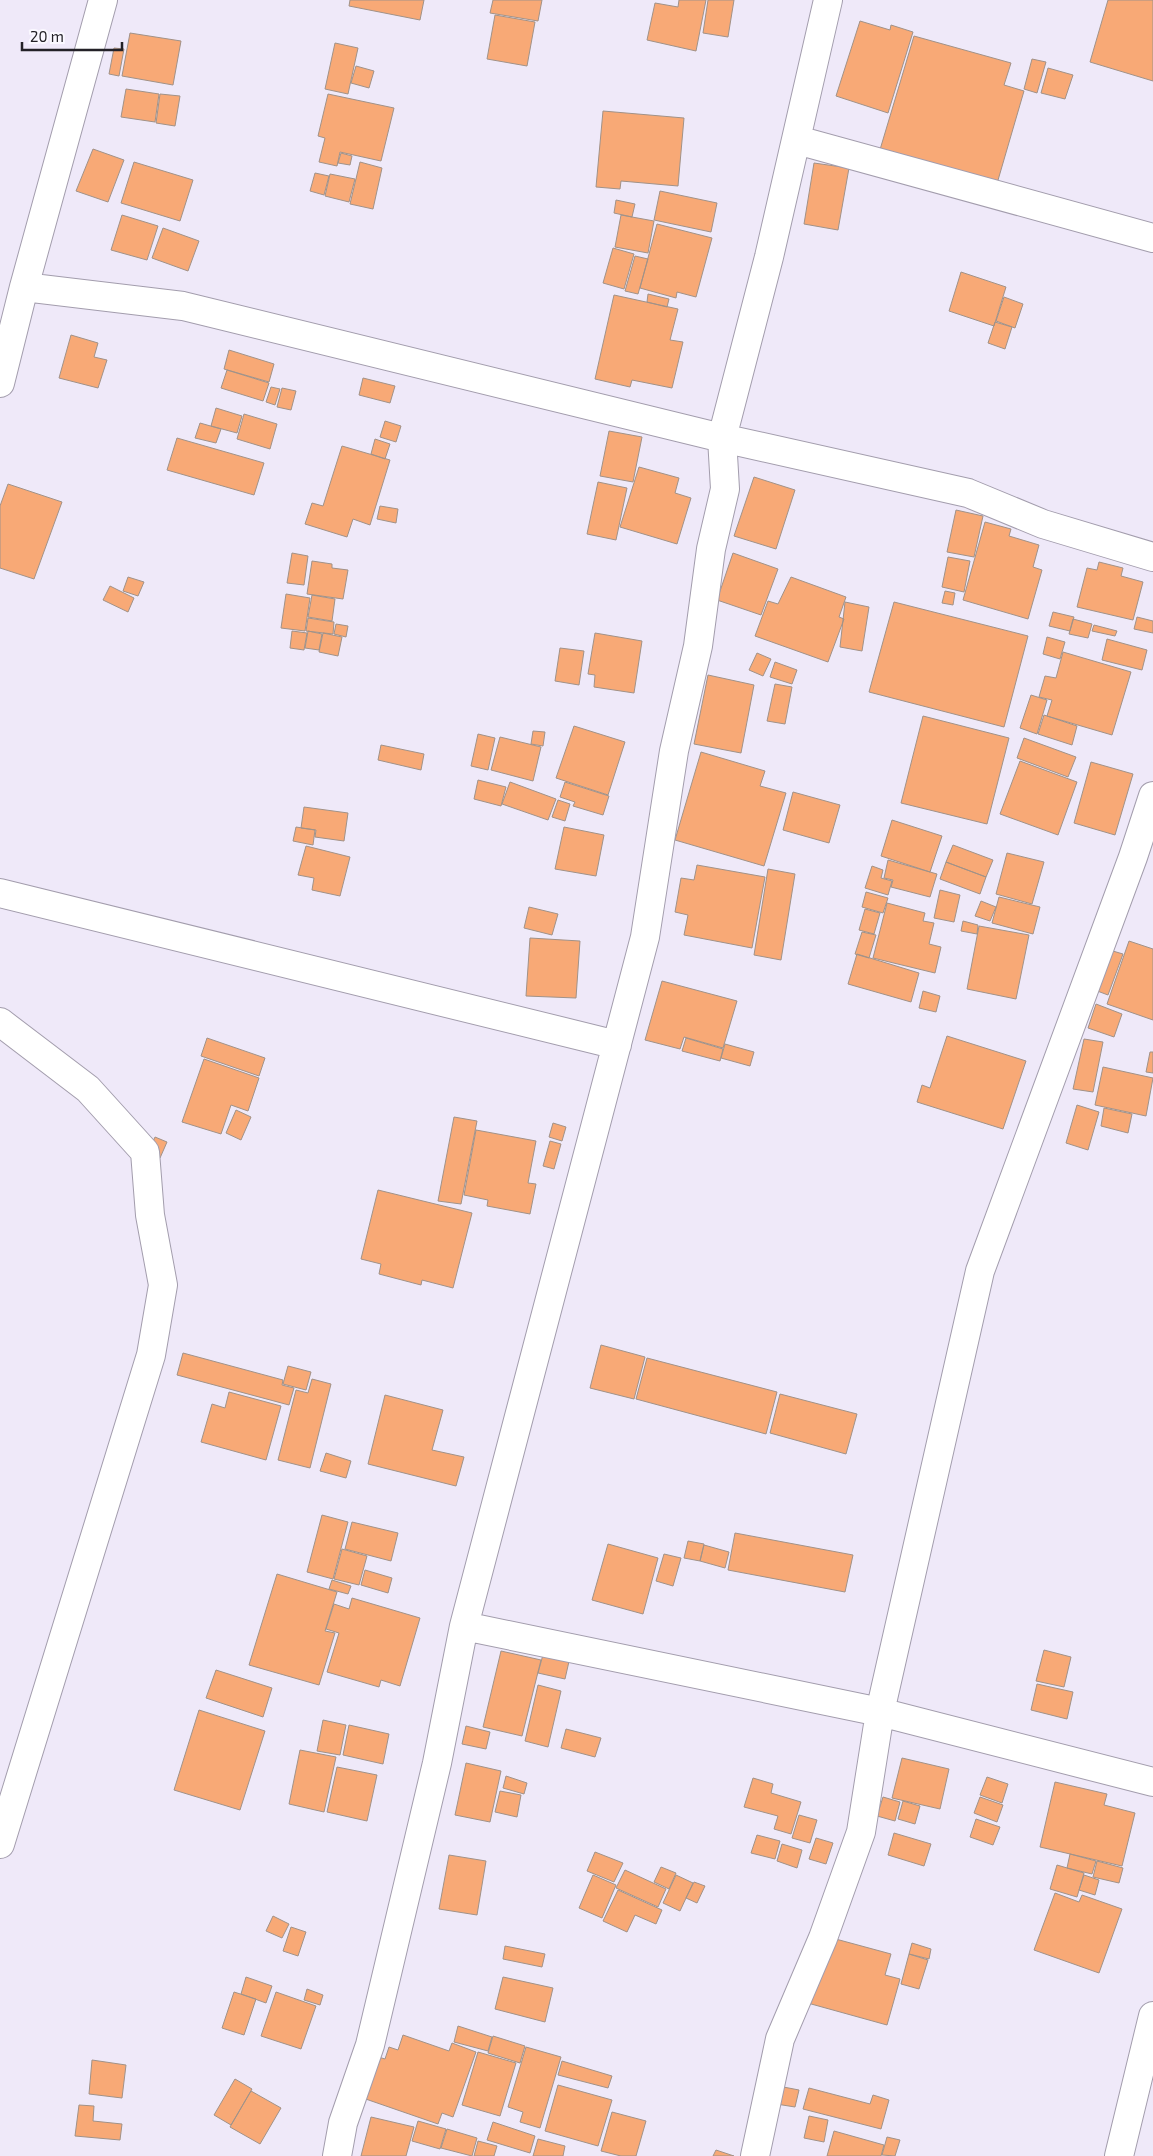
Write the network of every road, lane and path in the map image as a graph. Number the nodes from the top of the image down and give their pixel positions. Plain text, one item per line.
1 (104, 0) edge
2 (828, 0) edge
3 (797, 140) junction
4 (1153, 238) edge
5 (24, 287) junction
6 (0, 383) edge
7 (722, 438) junction
8 (1153, 557) edge
9 (1153, 796) edge
10 (0, 893) edge
11 (0, 1022) edge
12 (617, 1045) junction
13 (464, 1626) junction
14 (880, 1712) junction
15 (1153, 1782) edge
16 (0, 1844) edge
17 (1153, 2016) edge
18 (337, 2156) edge
19 (755, 2156) edge
20 (1119, 2156) edge

1 - 5 street
2 - 3 street
3 - 4 street
3 - 7 street
5 - 6 street
5 - 7 street
7 - 8 street
7 - 12 street
9 - 14 street
10 - 12 street
11 - 16 street
12 - 13 street
13 - 14 street
13 - 18 street
14 - 15 street
14 - 19 street
17 - 20 street

